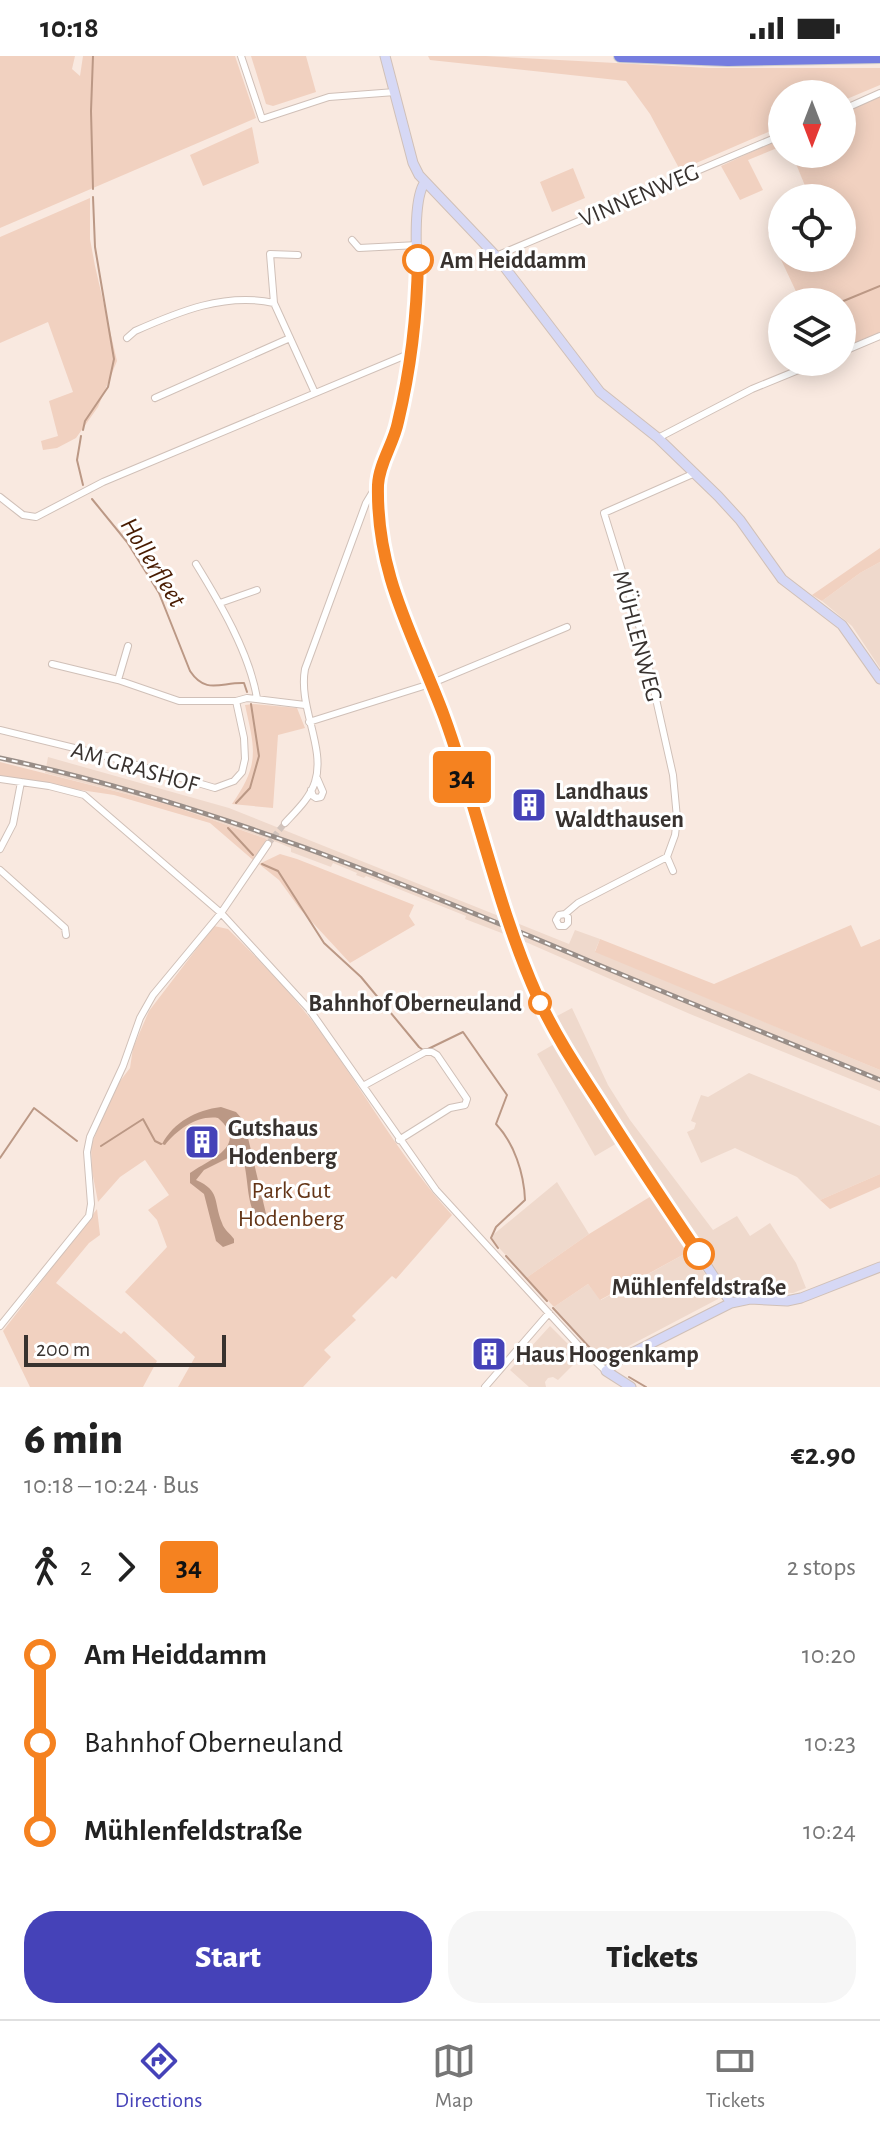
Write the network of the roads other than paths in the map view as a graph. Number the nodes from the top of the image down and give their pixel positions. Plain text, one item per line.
1 (241, 56) edge
2 (385, 56) edge
3 (620, 56) edge
4 (880, 57) edge
5 (395, 92) junction
6 (880, 93) edge
7 (856, 104) edge
8 (768, 141) edge
9 (425, 182) junction
10 (352, 240) dead end
11 (418, 245) junction
12 (298, 255) dead end
13 (496, 256) junction
14 (274, 303) junction
15 (880, 336) edge
16 (127, 338) dead end
17 (290, 338) junction
18 (856, 346) edge
19 (411, 353) junction
20 (784, 376) edge
21 (315, 393) junction
22 (155, 398) dead end
23 (658, 438) junction
24 (695, 473) junction
25 (378, 483) junction
26 (0, 497) edge
27 (196, 564) dead end
28 (257, 590) dead end
29 (220, 603) junction
30 (567, 627) dead end
31 (128, 646) dead end
32 (52, 664) dead end
33 (880, 679) edge
34 (118, 680) junction
35 (430, 684) junction
36 (257, 698) junction
37 (236, 701) junction
38 (305, 705) junction
39 (309, 722) junction
40 (0, 730) edge
41 (316, 777) junction
42 (0, 779) edge
43 (21, 782) junction
44 (311, 790) junction
45 (285, 823) tunnel mouth
46 (268, 844) tunnel mouth
47 (0, 849) edge
48 (667, 857) junction
49 (0, 870) edge
50 (673, 871) dead end
51 (504, 907) tunnel mouth
52 (221, 913) junction
53 (565, 914) dead end
54 (66, 935) dead end
55 (517, 943) tunnel mouth
56 (363, 1086) junction
57 (399, 1140) junction
58 (880, 1267) edge
59 (731, 1303) junction
60 (549, 1313) junction
61 (0, 1326) edge
62 (606, 1371) junction
63 (485, 1387) edge
64 (631, 1387) edge

1 - 5 street
2 - 5 street
3 - 4 highway
5 - 9 street
6 - 7 street
8 - 13 street, VINNENWEG
9 - 11 street
9 - 13 street
10 - 11 street
11 - 19 street
12 - 14 street
13 - 23 street
14 - 16 street
14 - 17 street
15 - 18 street
17 - 21 street
17 - 22 street
19 - 21 street
19 - 25 street
20 - 23 street
21 - 26 street
23 - 24 street
24 - 33 street
24 - 48 street, MÜHLENWEG
25 - 35 street
25 - 38 street
27 - 29 street
28 - 29 street
29 - 36 street
30 - 35 street
31 - 34 street
32 - 34 street
34 - 37 street
35 - 39 street
35 - 51 street
36 - 37 street
36 - 38 street
37 - 40 street, AM GRASHOF
38 - 39 street
39 - 41 street
41 - 44 street
41 - 44 street
42 - 43 street
43 - 47 street
43 - 52 street
44 - 45 street
46 - 52 street
48 - 50 street
48 - 53 street
49 - 54 street
52 - 56 street
52 - 61 street
55 - 59 street
56 - 57 street
56 - 57 street
57 - 60 street
58 - 59 street
59 - 62 street
60 - 62 street
60 - 63 street
62 - 64 street

